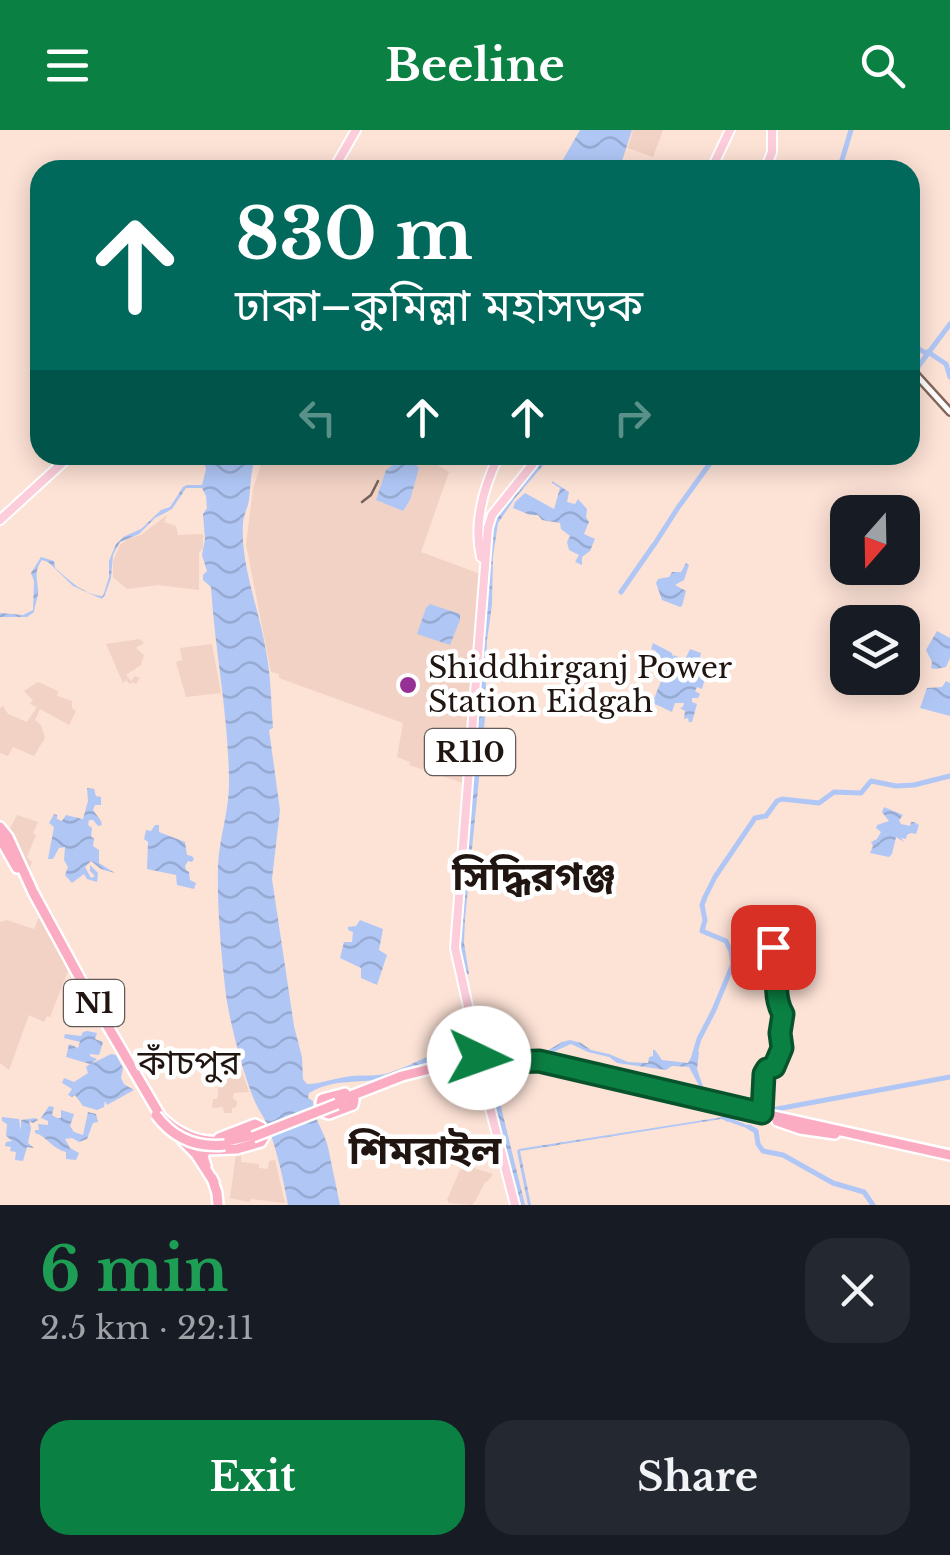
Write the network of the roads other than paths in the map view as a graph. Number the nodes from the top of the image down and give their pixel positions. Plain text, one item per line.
1 (356, 130) edge
2 (730, 130) edge
3 (772, 130) edge
4 (339, 160) edge
5 (716, 160) edge
6 (769, 160) edge
7 (920, 379) edge
8 (950, 412) edge
9 (60, 465) edge
10 (495, 465) edge
11 (532, 465) edge
12 (0, 520) edge
13 (485, 560) junction
14 (0, 827) edge
15 (0, 838) edge
16 (9, 847) junction
17 (15, 858) junction
18 (752, 936) dead end
19 (481, 1064) junction
20 (376, 1084) junction
21 (632, 1085) junction
22 (364, 1094) junction
23 (351, 1099) junction
24 (146, 1100) junction
25 (335, 1102) junction
26 (762, 1113) junction
27 (328, 1116) dead end
28 (804, 1126) junction
29 (189, 1136) junction
30 (255, 1136) junction
31 (224, 1144) junction
32 (196, 1154) junction
33 (950, 1157) edge
34 (206, 1166) junction
35 (214, 1182) junction
36 (218, 1205) edge
37 (514, 1205) edge

1 - 4 main road
2 - 5 main road
3 - 6 main road
7 - 8 street
9 - 12 main road
10 - 13 main road
11 - 13 main road, R110
13 - 19 main road, R110
14 - 16 highway, N1
15 - 16 highway, N1
16 - 17 highway, N1
17 - 24 highway, N1
17 - 29 highway, N1
18 - 26 street
19 - 20 highway
19 - 21 highway
19 - 21 highway
19 - 22 highway
19 - 37 main road, R110
20 - 23 highway
20 - 25 highway
21 - 25 highway, N1
21 - 26 highway, N1
21 - 28 highway, N1
22 - 23 highway
22 - 27 street
23 - 25 highway
24 - 31 highway, N1, bridge
24 - 32 highway, N1
25 - 30 highway, N1, bridge
26 - 28 highway, N1
28 - 33 highway, N1
29 - 30 highway, N1
29 - 31 highway, N1
30 - 31 highway, N1
30 - 34 highway
30 - 34 highway
31 - 32 highway
32 - 35 highway
34 - 35 highway
35 - 36 highway

